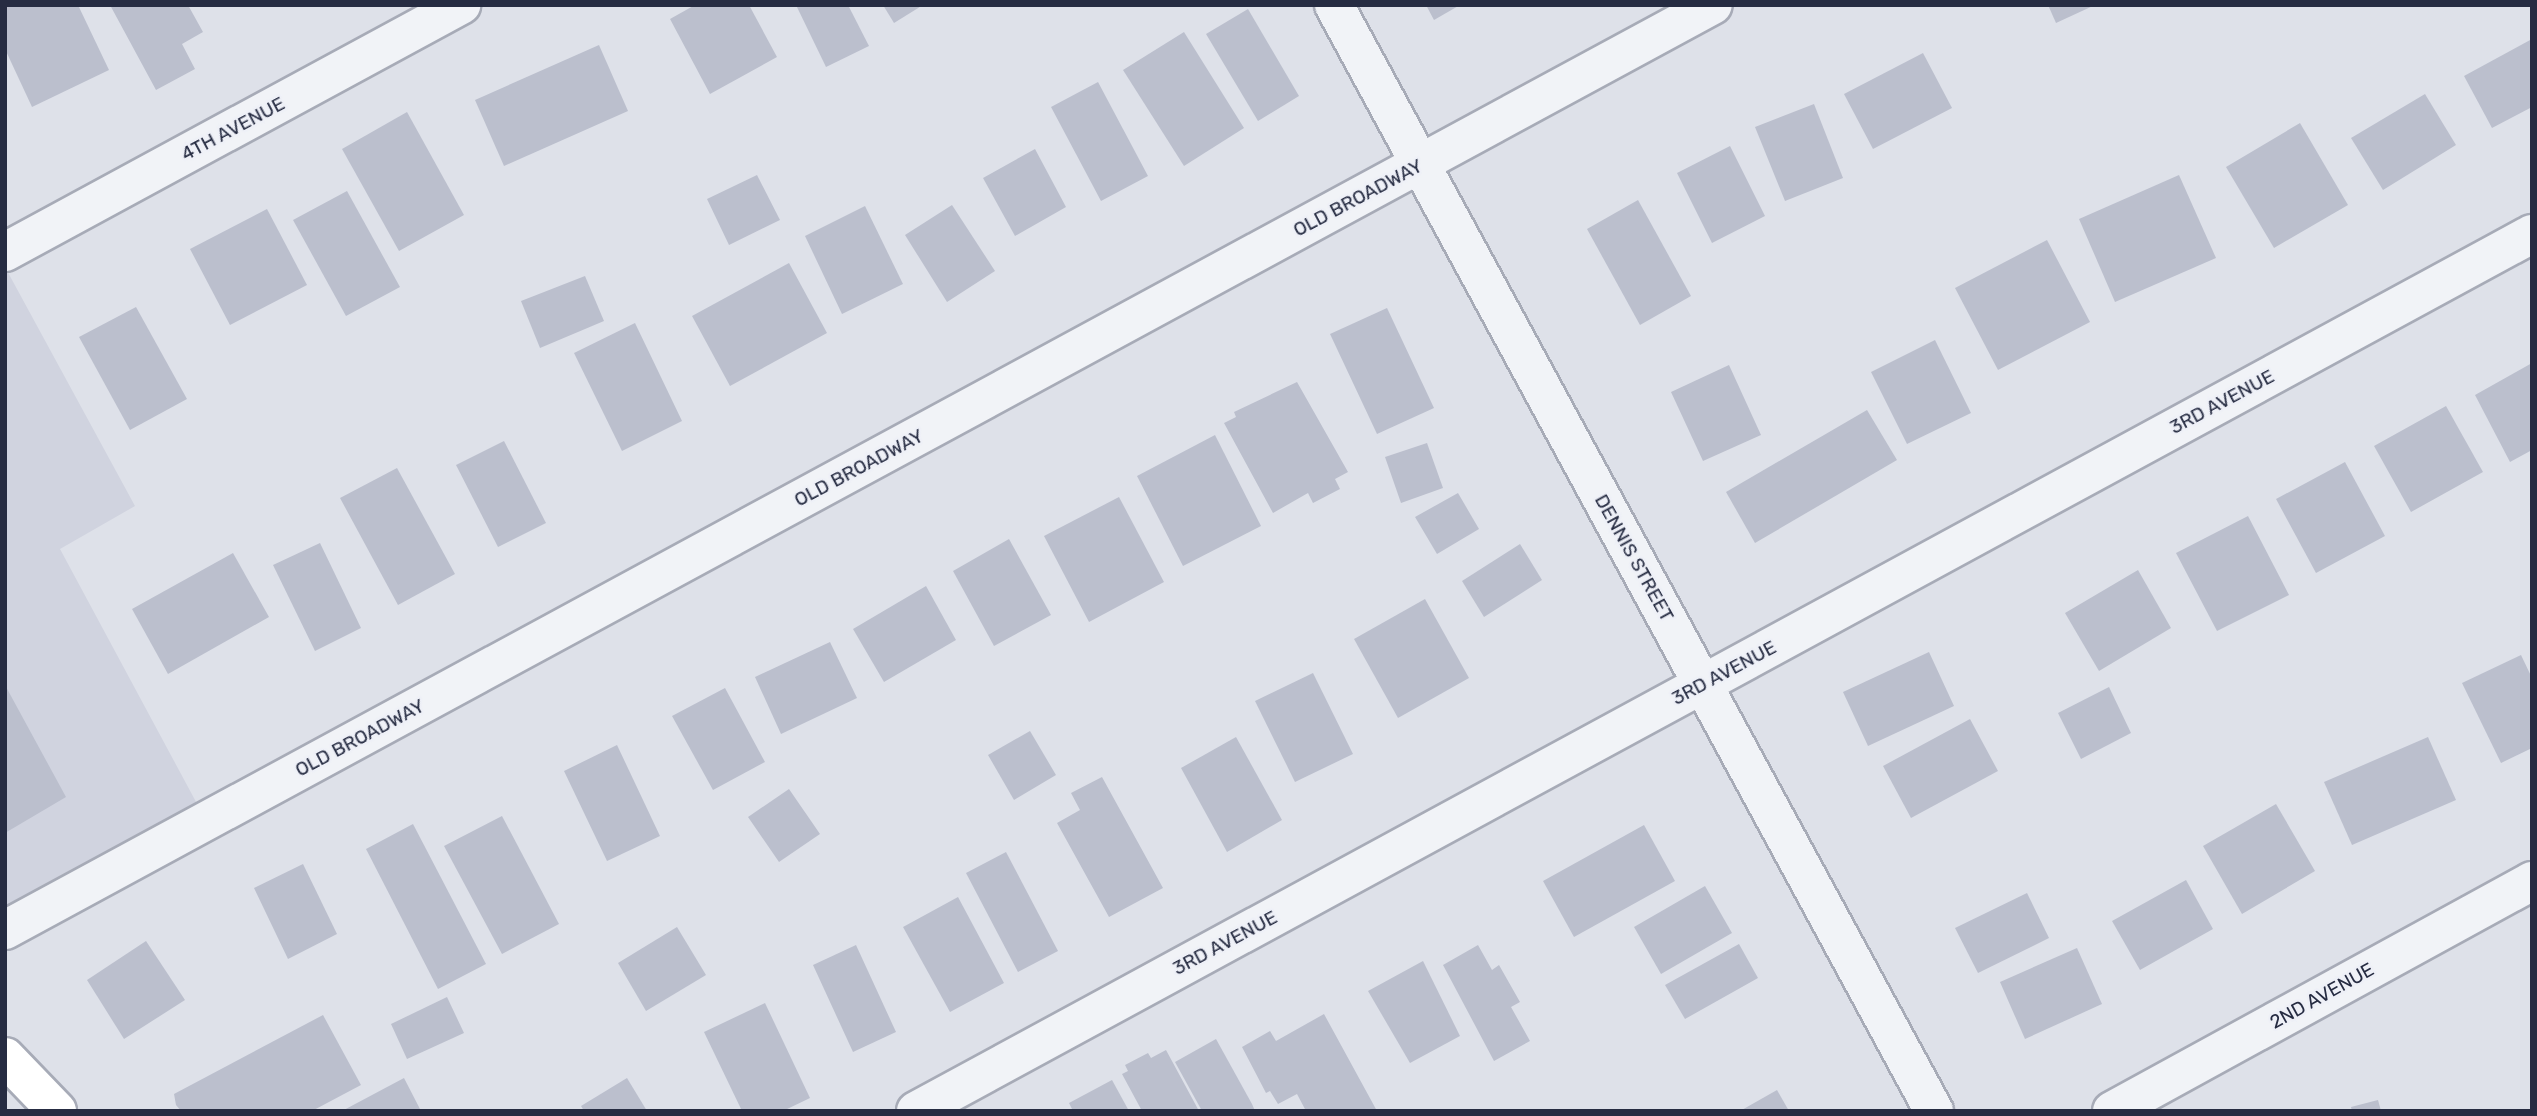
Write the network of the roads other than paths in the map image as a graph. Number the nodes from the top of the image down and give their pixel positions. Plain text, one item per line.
1 (461, 5) edge
2 (1334, 5) edge
3 (1713, 5) edge
4 (1420, 164) junction
5 (2532, 234) edge
6 (5, 252) edge
7 (1703, 684) junction
8 (2532, 881) edge
9 (5, 930) edge
10 (5, 1057) edge
11 (57, 1111) edge
12 (916, 1111) edge
13 (1934, 1111) edge
14 (2112, 1111) edge

1 - 6 street, 4TH AVENUE
2 - 4 street, DENNIS STREET
3 - 4 street, OLD BROADWAY
4 - 7 street, DENNIS STREET
4 - 9 street, OLD BROADWAY
5 - 7 street, 3RD AVENUE
7 - 12 street, 3RD AVENUE
7 - 13 street, DENNIS STREET
8 - 14 street, 2ND AVENUE
10 - 11 main road

